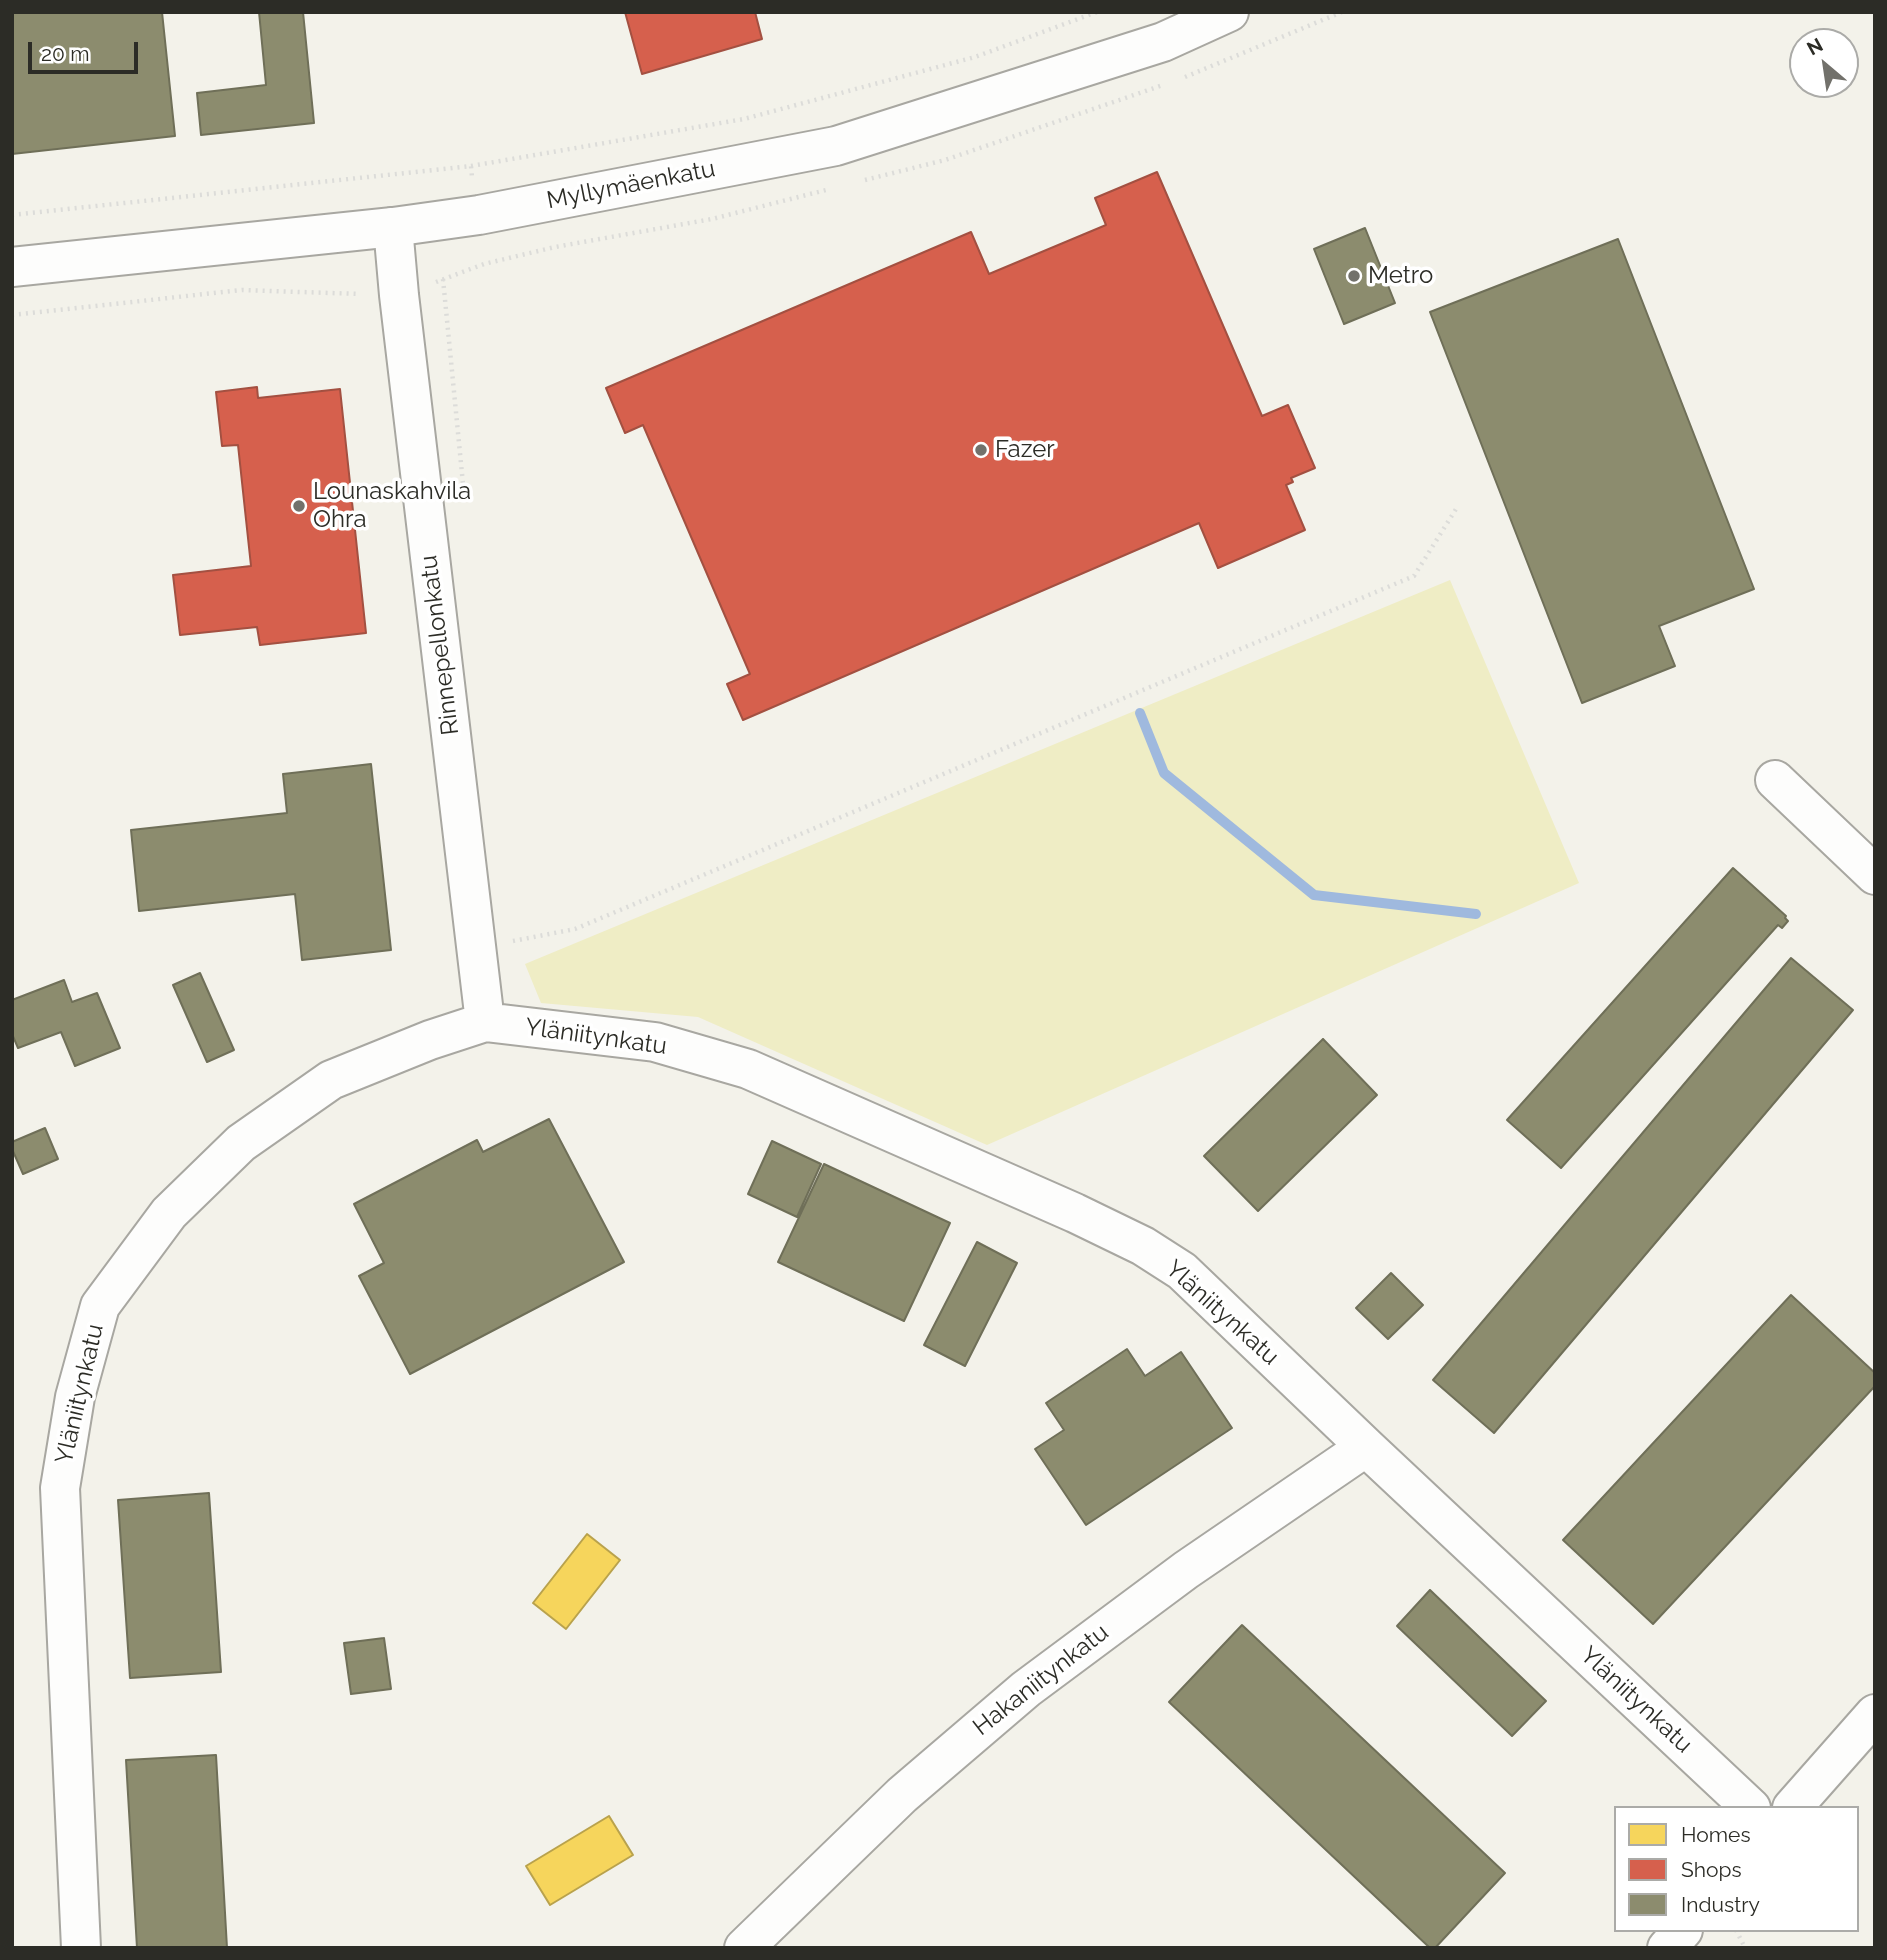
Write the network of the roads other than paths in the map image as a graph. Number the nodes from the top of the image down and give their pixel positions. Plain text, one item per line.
1 (1229, 12) edge
2 (393, 227) junction
3 (12, 267) edge
4 (1775, 780) dead end
5 (1875, 875) edge
6 (485, 1022) junction
7 (1366, 1447) junction
8 (1875, 1714) edge
9 (1749, 1806) edge
10 (1794, 1806) edge
11 (1681, 1932) edge
12 (81, 1948) edge
13 (744, 1948) edge
14 (1667, 1948) edge

1 - 2 street, Myllymäenkatu
2 - 3 street, Myllymäenkatu
2 - 6 street, Rinnepellonkatu
4 - 5 street
6 - 7 street, Yläniitynkatu
6 - 12 street, Yläniitynkatu
7 - 9 street, Yläniitynkatu
7 - 13 street, Hakaniitynkatu
8 - 10 street
11 - 14 street

